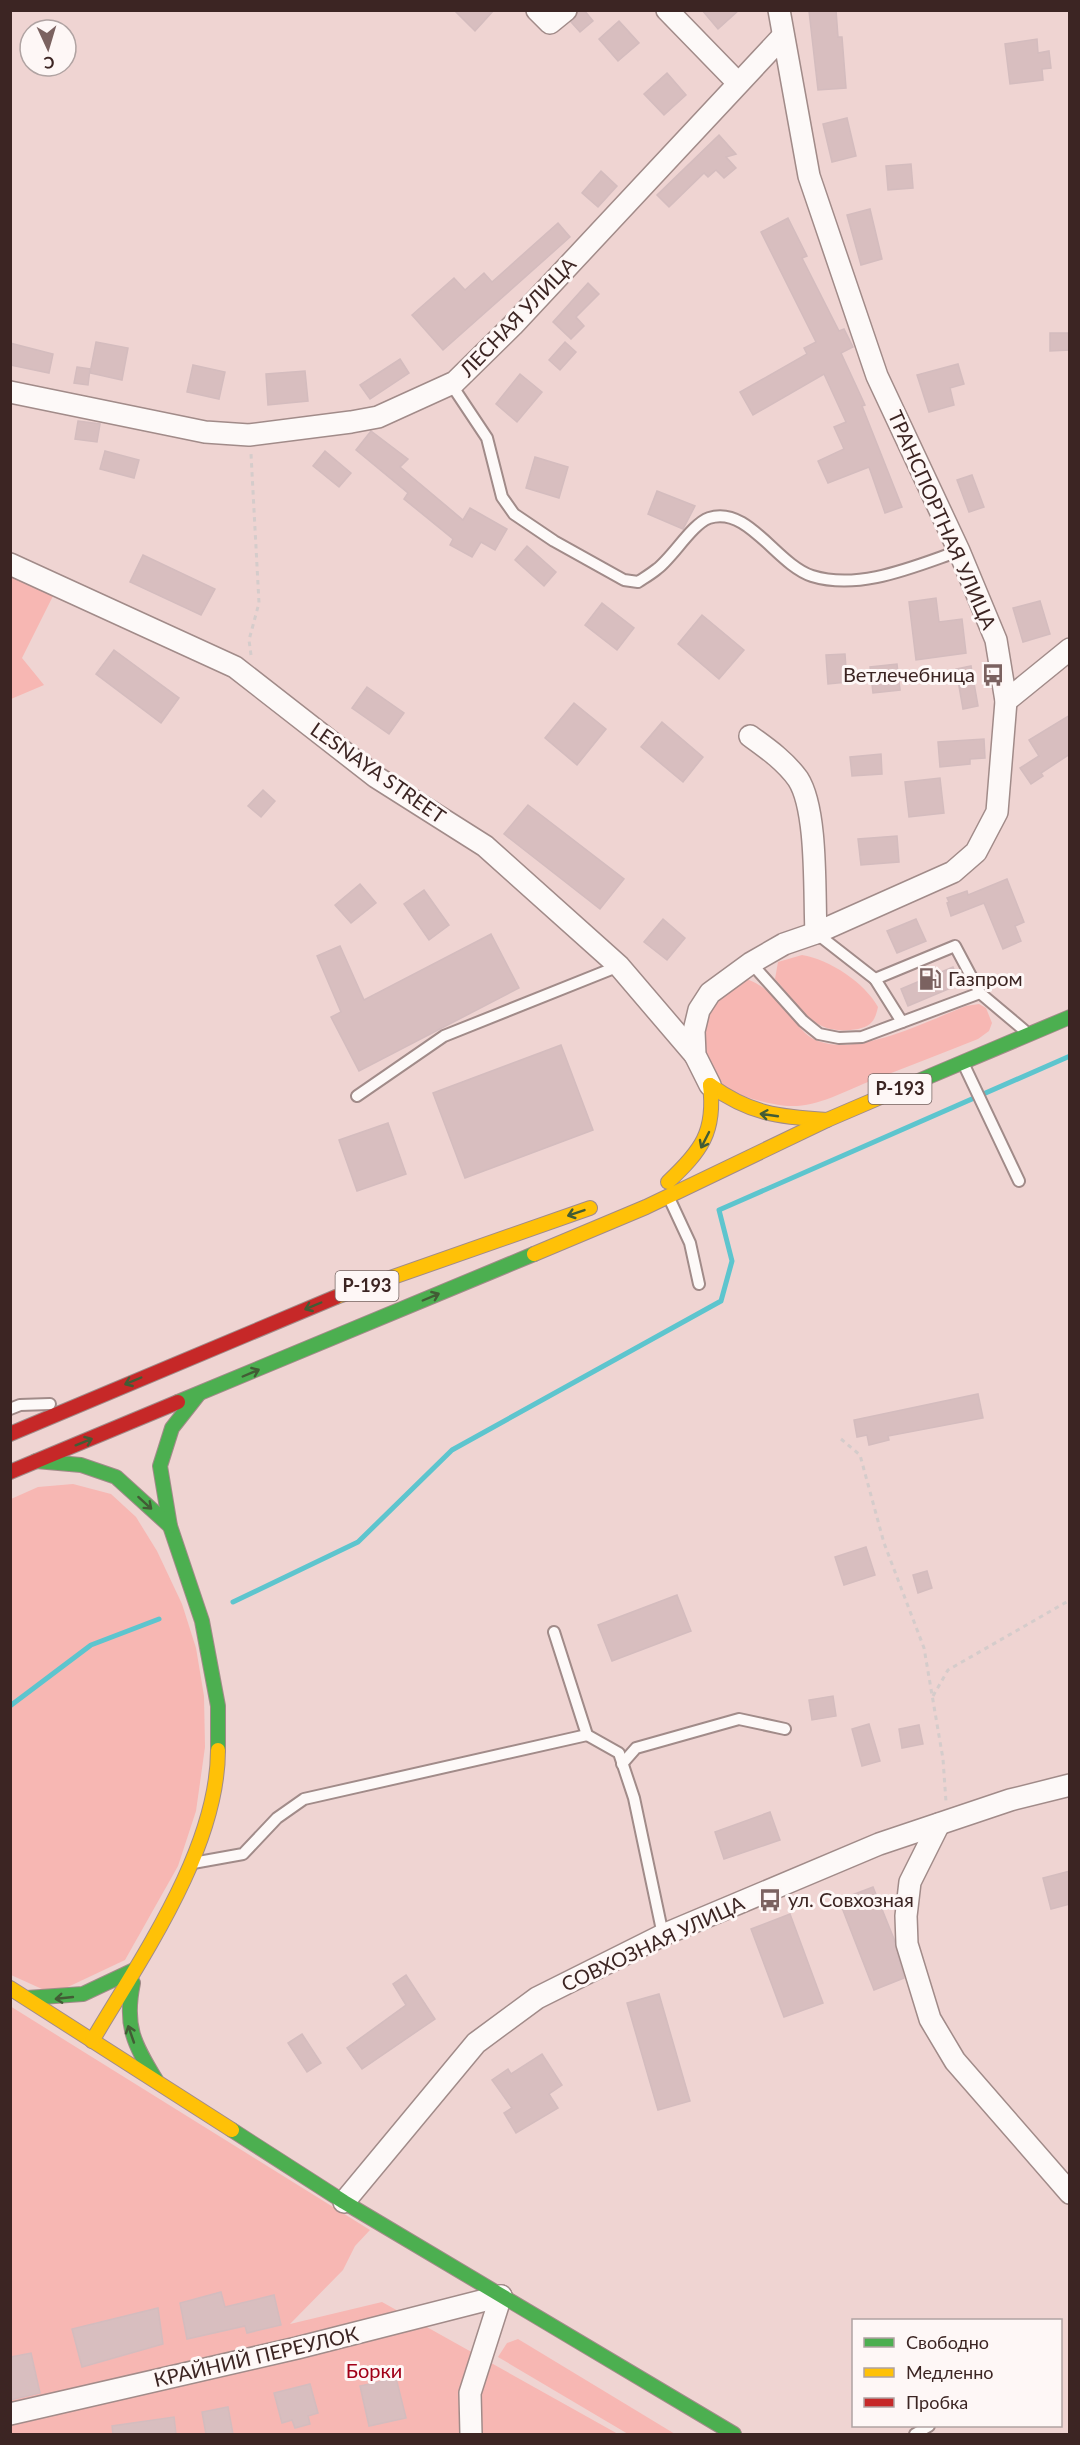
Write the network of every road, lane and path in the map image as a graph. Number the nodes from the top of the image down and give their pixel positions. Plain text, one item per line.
1 (537, 10) edge
2 (566, 10) edge
3 (667, 10) edge
4 (779, 10) edge
5 (783, 36) junction
6 (738, 83) junction
7 (451, 384) junction
8 (10, 392) edge
9 (249, 435) junction
10 (959, 550) junction
11 (10, 564) edge
12 (1070, 649) edge
13 (253, 681) junction
14 (1006, 701) junction
15 (750, 736) dead end
16 (816, 933) junction
17 (751, 963) junction
18 (619, 966) junction
19 (875, 980) junction
20 (980, 993) junction
21 (1070, 1017) edge
22 (902, 1022) junction
23 (1029, 1034) junction
24 (695, 1055) junction
25 (963, 1062) junction
26 (710, 1085) junction
27 (357, 1096) dead end
28 (827, 1120) junction
29 (1019, 1181) dead end
30 (650, 1187) dead end
31 (668, 1189) junction
32 (608, 1202) dead end
33 (699, 1284) dead end
34 (198, 1395) junction
35 (81, 1403) junction
36 (10, 1409) edge
37 (10, 1434) edge
38 (840, 1439) dead end
39 (36, 1461) junction
40 (10, 1472) edge
41 (170, 1526) junction
42 (1070, 1600) edge
43 (554, 1632) dead end
44 (932, 1698) junction
45 (785, 1729) dead end
46 (587, 1736) junction
47 (622, 1764) junction
48 (1070, 1785) edge
49 (939, 1824) junction
50 (189, 1863) junction
51 (663, 1935) junction
52 (136, 1969) junction
53 (10, 1988) edge
54 (27, 1998) junction
55 (92, 2041) junction
56 (159, 2085) junction
57 (1070, 2193) edge
58 (344, 2202) junction
59 (501, 2296) junction
60 (10, 2414) edge
61 (471, 2434) edge
62 (734, 2434) edge

1 - 2 street
3 - 6 street
4 - 5 street, ТРАНСПОРТНАЯ УЛИЦА
5 - 6 street, ЛЕСНАЯ УЛИЦА
5 - 10 street, ТРАНСПОРТНАЯ УЛИЦА
6 - 7 street, ЛЕСНАЯ УЛИЦА
7 - 9 street, ЛЕСНАЯ УЛИЦА
7 - 10 lane
8 - 9 street, ЛЕСНАЯ УЛИЦА
9 - 13 path
10 - 14 street, ТРАНСПОРТНАЯ УЛИЦА
11 - 13 street, LESNAYA STREET
12 - 14 street
13 - 18 street, LESNAYA STREET
14 - 16 street, ТРАНСПОРТНАЯ УЛИЦА
15 - 16 street
16 - 17 street, ТРАНСПОРТНАЯ УЛИЦА
16 - 19 lane
17 - 22 lane
17 - 24 street, ТРАНСПОРТНАЯ УЛИЦА
18 - 24 street, LESNAYA STREET
18 - 27 lane
19 - 20 lane
19 - 22 lane
20 - 22 lane
20 - 23 lane
21 - 23 main road, Р-193
23 - 25 main road, Р-193
24 - 26 street, ТРАНСПОРТНАЯ УЛИЦА
25 - 28 main road, Р-193
25 - 29 lane
28 -> 26 main road
26 -> 31 main road
28 - 31 main road, Р-193
30 - 31 main road, Р-193
31 - 33 lane
34 -> 31 main road, Р-193
32 -> 35 main road, Р-193
39 -> 34 main road, Р-193
34 - 41 main road
35 - 36 lane
35 - 37 main road, Р-193
38 - 44 path
39 - 40 main road, Р-193
39 -> 41 main road
41 - 50 main road
42 - 44 path
43 - 46 lane
44 - 49 path
45 - 47 lane
46 - 47 lane
46 - 50 lane
47 - 51 lane
48 - 49 street, СОВХОЗНАЯ УЛИЦА
49 - 51 street, СОВХОЗНАЯ УЛИЦА
49 - 57 street
50 - 52 main road
51 - 58 street, СОВХОЗНАЯ УЛИЦА
52 -> 54 main road
52 - 55 main road
56 -> 52 main road
53 - 54 main road
54 - 55 main road
55 - 56 main road
56 - 58 main road
58 - 59 main road
59 - 60 street, КРАЙНИЙ ПЕРЕУЛОК
59 - 61 street
59 - 62 main road

